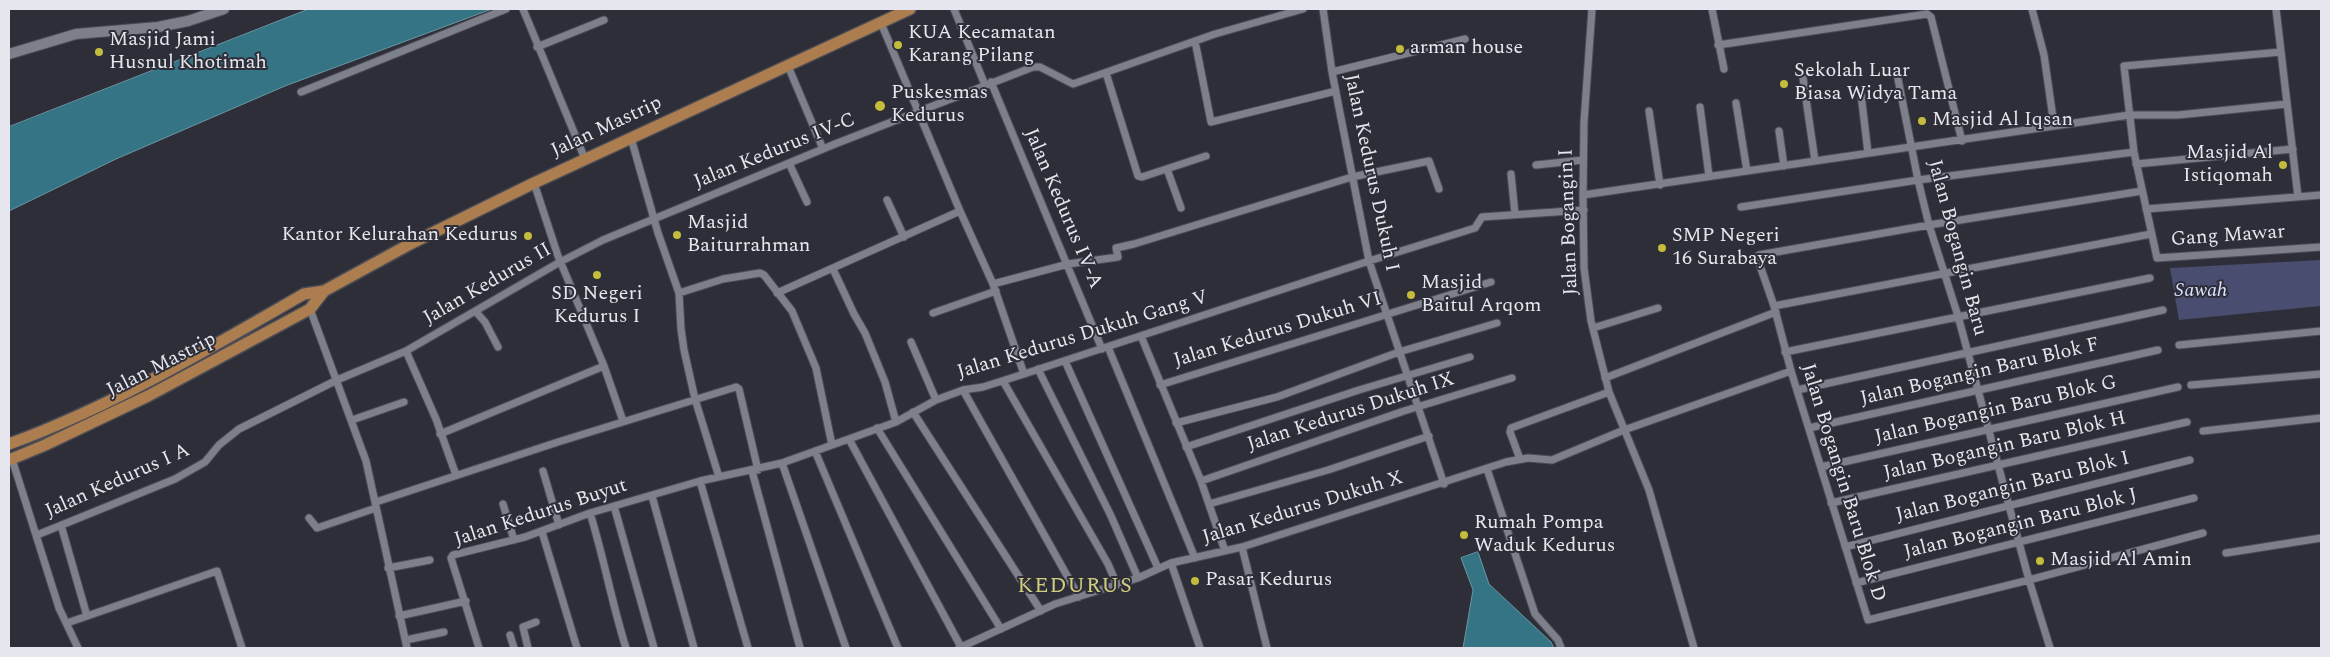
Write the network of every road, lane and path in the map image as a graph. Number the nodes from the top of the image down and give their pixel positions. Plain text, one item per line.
1 (224, 9) edge
2 (506, 9) edge
3 (522, 9) edge
4 (910, 9) edge
5 (954, 9) edge
6 (1303, 9) edge
7 (1323, 9) edge
8 (1592, 9) edge
9 (1712, 9) edge
10 (2032, 9) edge
11 (2276, 9) edge
12 (1928, 11) edge
13 (604, 20) dead end
14 (881, 22) junction
15 (1465, 38) dead end
16 (1195, 41) junction
17 (1718, 45) junction
18 (537, 47) junction
19 (2281, 52) junction
20 (9, 54) edge
21 (788, 66) junction
22 (1724, 69) dead end
23 (1332, 72) junction
24 (1106, 73) junction
25 (1896, 74) dead end
26 (1803, 78) dead end
27 (988, 84) junction
28 (1336, 91) junction
29 (301, 92) dead end
30 (1861, 94) dead end
31 (1736, 103) dead end
32 (2287, 104) junction
33 (1700, 107) dead end
34 (918, 111) junction
35 (1650, 111) dead end
36 (2129, 115) junction
37 (2054, 125) junction
38 (1779, 131) dead end
39 (631, 138) junction
40 (1962, 141) junction
41 (1912, 147) junction
42 (823, 149) junction
43 (2293, 149) junction
44 (1868, 152) junction
45 (2134, 152) junction
46 (1206, 156) dead end
47 (585, 159) junction
48 (1583, 160) junction
49 (1814, 161) junction
50 (789, 163) junction
51 (2136, 164) junction
52 (1536, 165) dead end
53 (1784, 166) junction
54 (1167, 169) junction
55 (1747, 171) junction
56 (1510, 174) dead end
57 (1709, 176) junction
58 (1352, 177) junction
59 (1918, 180) junction
60 (534, 183) junction
61 (1660, 185) junction
62 (1439, 189) dead end
63 (2142, 191) junction
64 (1583, 195) junction
65 (2321, 195) edge
66 (2298, 197) junction
67 (887, 200) dead end
68 (807, 202) dead end
69 (1741, 207) dead end
70 (1181, 208) dead end
71 (1584, 210) junction
72 (2146, 210) junction
73 (960, 212) junction
74 (1515, 214) junction
75 (655, 219) junction
76 (1929, 224) junction
77 (2151, 234) junction
78 (904, 237) junction
79 (2321, 247) edge
80 (1368, 261) junction
81 (560, 262) junction
82 (1068, 264) junction
83 (832, 268) junction
84 (1945, 274) junction
85 (2150, 278) dead end
86 (1491, 282) dead end
87 (995, 287) junction
88 (324, 291) junction
89 (679, 293) junction
90 (777, 293) junction
91 (1658, 308) dead end
92 (310, 309) junction
93 (1775, 309) junction
94 (2164, 310) dead end
95 (476, 312) junction
96 (933, 313) dead end
97 (1386, 314) junction
98 (1958, 316) junction
99 (1497, 324) dead end
100 (1593, 328) junction
101 (2321, 331) edge
102 (1141, 336) junction
103 (911, 342) dead end
104 (2179, 345) dead end
105 (498, 347) dead end
106 (1105, 348) junction
107 (2158, 350) dead end
108 (406, 351) junction
109 (1399, 352) junction
110 (1786, 352) junction
111 (1968, 354) junction
112 (1470, 358) dead end
113 (1065, 361) junction
114 (604, 366) junction
115 (1038, 369) junction
116 (1791, 371) junction
117 (1024, 374) junction
118 (2321, 374) edge
119 (1408, 377) junction
120 (1512, 378) dead end
121 (1605, 378) junction
122 (337, 380) junction
123 (1003, 381) junction
124 (1160, 385) junction
125 (2191, 385) dead end
126 (2178, 387) dead end
127 (963, 390) junction
128 (1797, 390) junction
129 (1978, 391) junction
130 (1609, 392) junction
131 (695, 399) junction
132 (936, 400) junction
133 (404, 402) dead end
134 (1418, 407) junction
135 (913, 412) junction
136 (2321, 418) edge
137 (352, 420) junction
138 (623, 421) junction
139 (896, 422) junction
140 (2187, 422) dead end
141 (1176, 423) junction
142 (877, 428) junction
143 (1809, 428) junction
144 (1624, 430) junction
145 (1988, 430) junction
146 (2203, 431) dead end
147 (440, 434) junction
148 (1429, 436) junction
149 (848, 439) junction
150 (9, 444) edge
151 (832, 445) junction
152 (1186, 448) junction
153 (815, 451) junction
154 (10, 459) edge
155 (1520, 459) junction
156 (2190, 460) dead end
157 (782, 463) junction
158 (1998, 464) junction
159 (1821, 467) junction
160 (1487, 469) junction
161 (755, 470) junction
162 (543, 471) dead end
163 (456, 475) junction
164 (719, 477) junction
165 (700, 481) junction
166 (1201, 481) junction
167 (1444, 484) junction
168 (652, 496) junction
169 (2194, 498) dead end
170 (1831, 503) junction
171 (503, 504) dead end
172 (1209, 504) junction
173 (376, 505) junction
174 (2009, 505) junction
175 (614, 506) junction
176 (590, 513) junction
177 (309, 518) dead end
178 (61, 525) junction
179 (558, 525) junction
180 (542, 532) junction
181 (2202, 533) dead end
182 (37, 535) junction
183 (2321, 538) edge
184 (514, 540) junction
185 (2019, 543) junction
186 (1242, 547) junction
187 (1845, 547) junction
188 (1225, 551) junction
189 (2226, 553) dead end
190 (1195, 558) junction
191 (430, 560) dead end
192 (1171, 563) junction
193 (388, 568) junction
194 (1158, 568) junction
195 (1138, 578) junction
196 (2029, 580) junction
197 (1856, 583) junction
198 (1117, 585) junction
199 (1079, 597) junction
200 (466, 601) junction
201 (1041, 611) junction
202 (87, 616) junction
203 (399, 616) junction
204 (536, 622) dead end
205 (67, 623) junction
206 (1001, 629) junction
207 (444, 632) dead end
208 (510, 635) dead end
209 (406, 640) junction
210 (78, 648) edge
211 (242, 648) edge
212 (407, 648) edge
213 (479, 648) edge
214 (514, 648) edge
215 (528, 648) edge
216 (576, 648) edge
217 (626, 648) edge
218 (654, 648) edge
219 (694, 648) edge
220 (748, 648) edge
221 (800, 648) edge
222 (846, 648) edge
223 (898, 648) edge
224 (960, 648) edge
225 (1200, 648) edge
226 (1267, 648) edge
227 (1561, 648) edge
228 (1694, 648) edge
229 (2050, 648) edge

1 - 20 main road
2 - 29 street
3 - 18 street
4 - 14 main road, Jalan Mastrip
5 - 27 street, Jalan Kedurus IV-A
6 - 16 street, Jalan Kedurus IV-C
7 - 23 street, Jalan Kedurus Dukuh I
8 - 48 street, Jalan Bogangin I
9 - 17 street
10 - 37 street
11 - 19 street
12 - 17 street
12 - 40 street
13 - 18 street
14 - 21 main road, Jalan Mastrip
14 - 34 street
15 - 23 street
16 - 24 street, Jalan Kedurus IV-C
16 - 28 street
17 - 22 street
18 - 47 street
19 - 32 street
19 - 36 street, Gang Mawar
21 - 39 main road, Jalan Mastrip
21 - 42 street
23 - 28 street, Jalan Kedurus Dukuh I
24 - 27 street, Jalan Kedurus IV-C
24 - 54 street
25 - 41 street
26 - 49 street
27 - 34 street, Jalan Kedurus IV-C
27 - 82 street, Jalan Kedurus IV-A
28 - 58 street, Jalan Kedurus Dukuh I
30 - 44 street
31 - 55 street
32 - 36 street
32 - 43 street
33 - 57 street
34 - 42 street, Jalan Kedurus IV-C
34 - 73 street
35 - 61 street
36 - 37 street
36 - 45 street, Gang Mawar
37 - 40 street
38 - 53 street
39 - 47 main road, Jalan Mastrip
39 - 75 street
40 - 41 street
41 - 44 street, Jalan Bogangin Baru
41 - 59 street, Jalan Bogangin Baru
42 - 50 street, Jalan Kedurus IV-C
43 - 51 street
43 - 66 street
44 - 49 street, Jalan Bogangin Baru
45 - 51 street, Gang Mawar
45 - 59 street
46 - 54 street
47 - 60 main road, Jalan Mastrip
48 - 52 street
48 - 64 street, Jalan Bogangin I
49 - 53 street, Jalan Bogangin Baru
50 - 68 street
50 - 75 street, Jalan Kedurus IV-C
51 - 63 street, Gang Mawar
53 - 55 street, Jalan Bogangin Baru
54 - 70 street
55 - 57 street, Jalan Bogangin Baru
56 - 74 street
57 - 61 street, Jalan Bogangin Baru
58 - 62 street
58 - 80 street, Jalan Kedurus Dukuh I
58 - 82 street
59 - 69 street
59 - 76 street, Jalan Bogangin Baru
60 - 81 street
60 - 88 main road, Jalan Mastrip
61 - 64 street, Jalan Bogangin Baru
63 - 72 street, Gang Mawar
63 - 76 street
64 - 71 street, Jalan Bogangin I
65 - 66 street
66 - 72 street
67 - 78 street
71 - 74 street
71 - 100 street, Jalan Bogangin I
72 - 77 street, Gang Mawar
73 - 78 street
73 - 87 street
74 - 80 street, Jalan Kedurus Dukuh Gang V
75 - 81 street, Jalan Kedurus II
75 - 89 street
76 - 84 street, Jalan Bogangin Baru
76 - 93 street, Jalan Bogangin Baru Blok D
77 - 79 street, Gang Mawar
77 - 84 street
78 - 83 street
80 - 97 street, Jalan Kedurus Dukuh I
80 - 102 street, Jalan Kedurus Dukuh Gang V
81 - 95 street, Jalan Kedurus II
81 - 114 street
82 - 87 street
82 - 106 street, Jalan Kedurus IV-A
83 - 90 street
83 - 139 street
84 - 93 street
84 - 98 street, Jalan Bogangin Baru
85 - 98 street, Jalan Bogangin Baru Blok D
86 - 97 street, Jalan Kedurus Dukuh VI
87 - 96 street
87 - 117 street
88 - 92 main road, Jalan Mastrip
88 - 150 main road, Jalan Mastrip
89 - 90 street
89 - 131 street
90 - 151 street
91 - 100 street
92 - 122 street
92 - 154 main road, Jalan Mastrip
93 - 110 street, Jalan Bogangin Baru Blok D
93 - 121 street
94 - 111 street
95 - 105 street
95 - 108 street, Jalan Kedurus II
97 - 109 street, Jalan Kedurus Dukuh I
97 - 124 street, Jalan Kedurus Dukuh VI
98 - 110 street, Jalan Bogangin Baru Blok D
98 - 111 street, Jalan Bogangin Baru
99 - 109 street
100 - 121 street, Jalan Bogangin I
101 - 104 street
102 - 106 street, Jalan Kedurus Dukuh Gang V
102 - 124 street
103 - 132 street
106 - 113 street, Jalan Kedurus Dukuh Gang V
106 - 190 street, Jalan Kedurus IV-A
107 - 129 street, Jalan Bogangin Baru Blok F
108 - 122 street, Jalan Kedurus II
108 - 147 street
109 - 119 street, Jalan Kedurus Dukuh I
109 - 141 street
110 - 116 street, Jalan Bogangin Baru Blok D
111 - 128 street
111 - 129 street, Jalan Bogangin Baru
112 - 119 street
113 - 115 street, Jalan Kedurus Dukuh Gang V
113 - 194 street
114 - 138 street
114 - 147 street
115 - 117 street, Jalan Kedurus Dukuh Gang V
115 - 195 street
116 - 128 street, Jalan Bogangin Baru Blok D
116 - 144 street, Jalan Kedurus Dukuh X
117 - 123 street, Jalan Kedurus Dukuh Gang V
118 - 125 street
119 - 134 street, Jalan Kedurus Dukuh I
119 - 152 street
120 - 134 street, Jalan Kedurus Dukuh IX
121 - 130 street, Jalan Bogangin I
122 - 137 street
122 - 178 street, Jalan Kedurus I A
123 - 127 street, Jalan Kedurus Dukuh Gang V
123 - 198 street
124 - 141 street
126 - 145 street, Jalan Bogangin Baru Blok G
127 - 132 street, Jalan Kedurus Dukuh Gang V
127 - 199 street
128 - 143 street, Jalan Bogangin Baru Blok D
129 - 143 street, Jalan Bogangin Baru Blok F
129 - 145 street, Jalan Bogangin Baru
130 - 144 street, Jalan Bogangin I
130 - 155 street
131 - 138 street
131 - 161 street
131 - 164 street
132 - 135 street, Jalan Kedurus Dukuh Gang V
133 - 137 street
134 - 148 street, Jalan Kedurus Dukuh I
134 - 166 street, Jalan Kedurus Dukuh IX
135 - 139 street, Jalan Kedurus Dukuh Gang V
135 - 201 street
136 - 146 street
137 - 173 street
138 - 163 street
139 - 142 street, Jalan Kedurus Dukuh Gang V
140 - 158 street, Jalan Bogangin Baru Blok H
141 - 152 street
142 - 149 street, Jalan Kedurus Dukuh Gang V
142 - 206 street
143 - 159 street, Jalan Bogangin Baru Blok D
144 - 155 street, Jalan Kedurus Dukuh X
144 - 228 street, Jalan Bogangin I
145 - 158 street, Jalan Bogangin Baru
145 - 159 street, Jalan Bogangin Baru Blok G
147 - 163 street
148 - 167 street, Jalan Kedurus Dukuh I
148 - 172 street
149 - 151 street, Jalan Kedurus Dukuh Gang V
149 - 224 street
151 - 153 street, Jalan Kedurus Dukuh Gang V
152 - 166 street
153 - 157 street, Jalan Kedurus Dukuh Gang V
153 - 223 street
154 - 182 street
155 - 160 street, Jalan Kedurus Dukuh X
156 - 174 street, Jalan Bogangin Baru Blok I
157 - 161 street, Jalan Kedurus Dukuh Gang V
157 - 222 street
158 - 170 street, Jalan Bogangin Baru Blok H
158 - 174 street, Jalan Bogangin Baru
159 - 170 street, Jalan Bogangin Baru Blok D
160 - 167 street, Jalan Kedurus Dukuh X
160 - 227 street
161 - 164 street, Jalan Kedurus Dukuh Gang V
161 - 221 street
162 - 179 street
163 - 173 street
164 - 165 street, Jalan Kedurus Dukuh Gang V
165 - 168 street, Jalan Kedurus Buyut
165 - 220 street
166 - 172 street
167 - 186 street, Jalan Kedurus Dukuh X
168 - 175 street, Jalan Kedurus Buyut
168 - 219 street
169 - 185 street, Jalan Bogangin Baru Blok J
170 - 187 street, Jalan Bogangin Baru Blok D
171 - 184 street
172 - 188 street
173 - 177 street
173 - 193 street
174 - 185 street, Jalan Bogangin Baru
174 - 187 street, Jalan Bogangin Baru Blok I
175 - 176 street, Jalan Kedurus Buyut
175 - 218 street
176 - 179 street, Jalan Kedurus Buyut
176 - 217 street
178 - 182 street, Jalan Kedurus I A
178 - 202 street
179 - 180 street, Jalan Kedurus Buyut
180 - 184 street, Jalan Kedurus Buyut
180 - 216 street
181 - 196 street
182 - 205 street
183 - 189 street
184 - 200 street, Jalan Kedurus Buyut
185 - 196 street, Jalan Bogangin Baru
185 - 197 street, Jalan Bogangin Baru Blok J
186 - 188 street, Jalan Kedurus Dukuh X
186 - 226 street
187 - 197 street, Jalan Bogangin Baru Blok D
188 - 190 street, Jalan Kedurus Dukuh X
190 - 192 street, Jalan Kedurus Dukuh X
191 - 193 street
192 - 194 street, Jalan Kedurus Dukuh X
192 - 225 street
193 - 203 street
194 - 195 street, Jalan Kedurus Dukuh X
195 - 198 street, Jalan Kedurus Dukuh X
196 - 197 street, Jalan Bogangin Baru Blok D
196 - 229 street, Jalan Bogangin Baru
198 - 199 street, Jalan Kedurus Dukuh X
199 - 201 street, Jalan Kedurus Dukuh X
200 - 203 street
200 - 213 street, Jalan Kedurus Buyut
201 - 206 street, Jalan Kedurus Dukuh X
202 - 205 street
202 - 211 street
203 - 209 street
204 - 215 street
205 - 210 street
206 - 224 street, Jalan Kedurus Dukuh X
207 - 209 street
208 - 214 street
209 - 212 street

